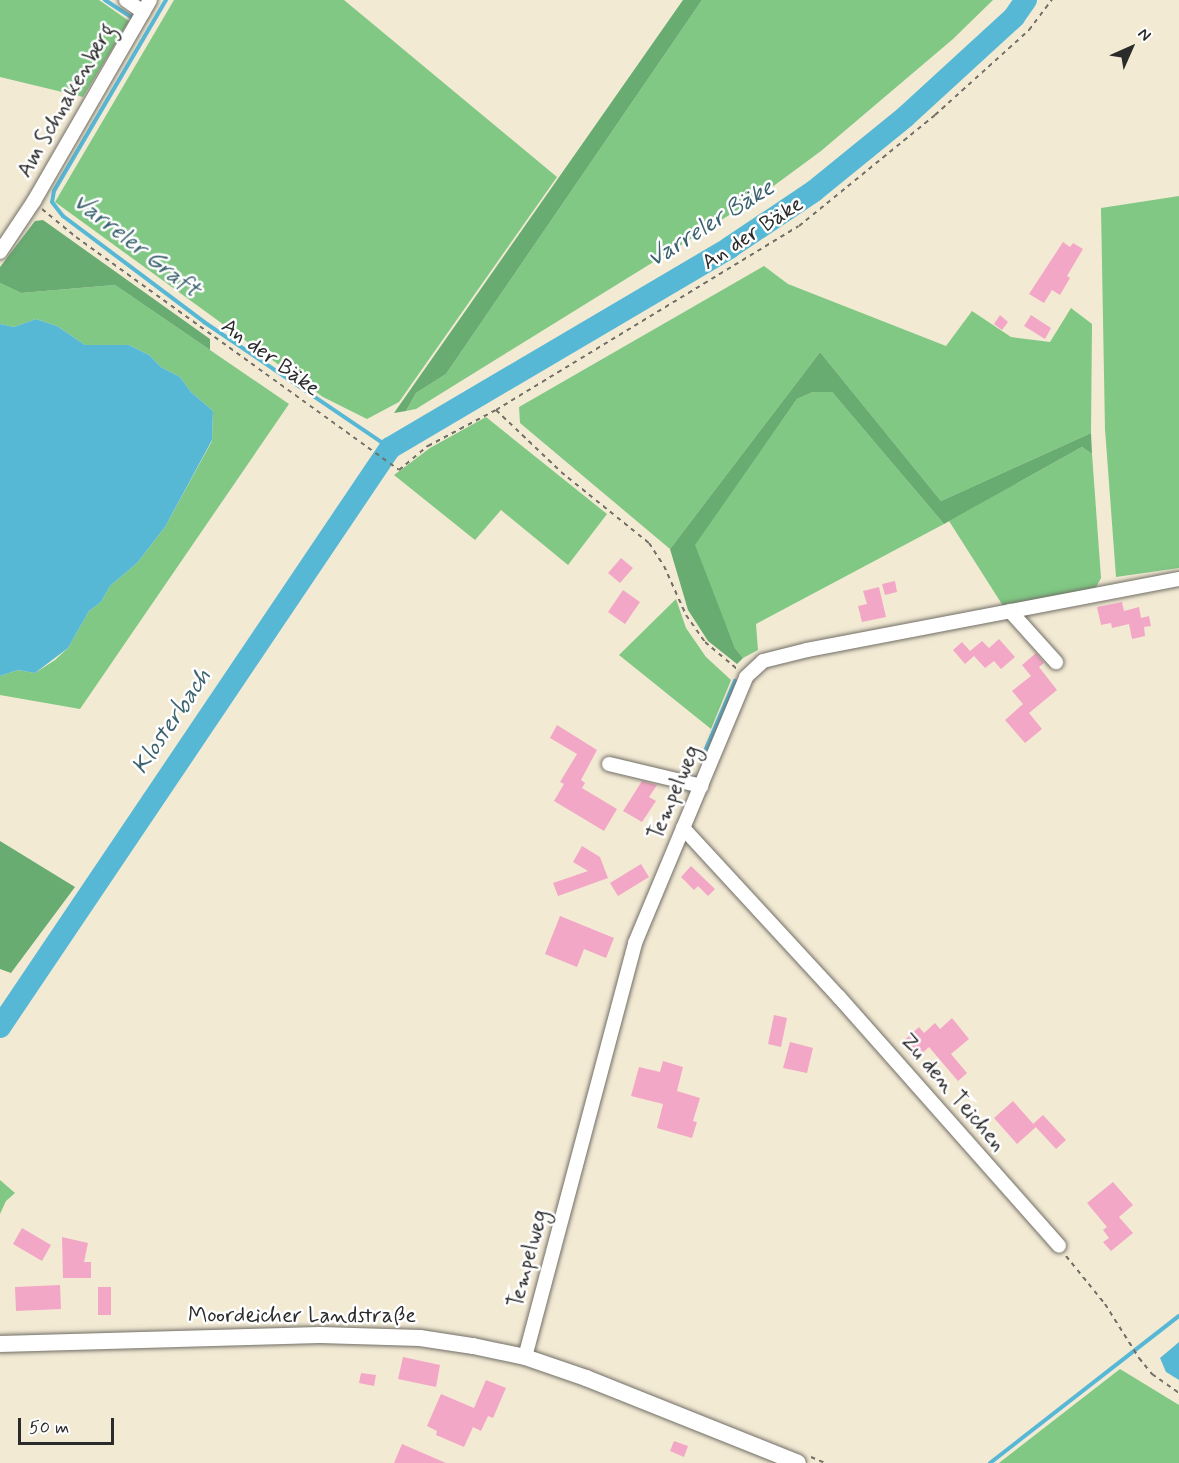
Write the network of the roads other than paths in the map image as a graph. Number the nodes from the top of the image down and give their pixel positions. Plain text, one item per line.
1 (126, 0) edge
2 (146, 6) edge
3 (0, 252) edge
4 (1179, 579) edge
5 (1011, 611) junction
6 (1056, 662) dead end
7 (609, 764) dead end
8 (701, 786) junction
9 (683, 828) junction
10 (1059, 1246) road end
11 (0, 1344) edge
12 (525, 1357) junction
13 (798, 1463) edge

1 - 2 street
2 - 3 street, Am Schnakenberg
4 - 5 street
5 - 6 street
5 - 8 street, Tempelweg
7 - 8 street
8 - 9 street, Tempelweg
9 - 10 street, Zu den Teichen
9 - 12 street, Tempelweg
11 - 12 main road, Moordeicher Landstraße
12 - 13 main road, Moordeicher Landstraße

